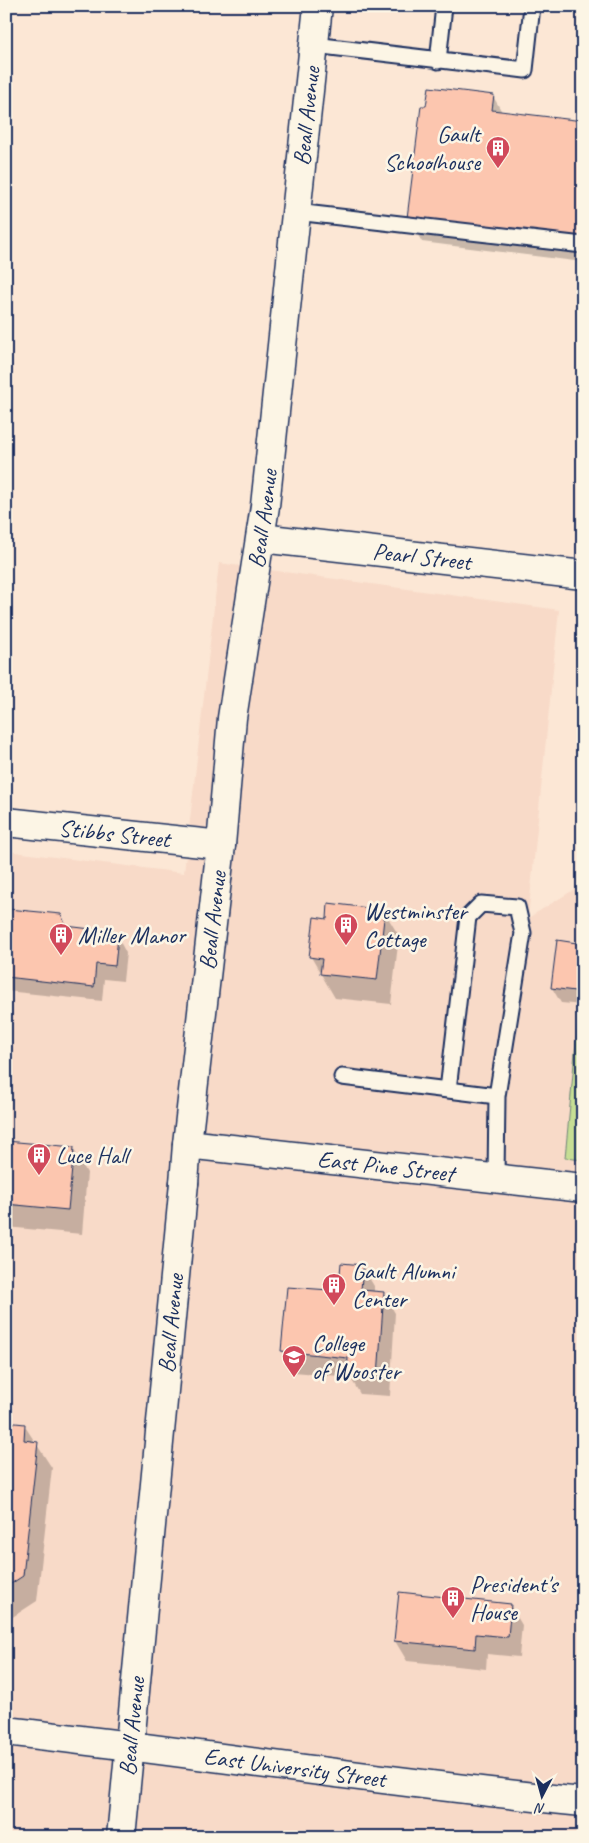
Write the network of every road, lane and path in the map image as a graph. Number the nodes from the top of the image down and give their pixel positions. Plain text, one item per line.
1 (318, 6) edge
2 (444, 6) edge
3 (532, 6) edge
4 (314, 44) junction
5 (438, 61) junction
6 (296, 212) junction
7 (583, 245) edge
8 (261, 538) junction
9 (583, 575) edge
10 (6, 822) edge
11 (221, 845) junction
12 (342, 1077) dead end
13 (448, 1090) junction
14 (497, 1096) junction
15 (187, 1144) junction
16 (496, 1178) junction
17 (583, 1188) edge
18 (6, 1731) edge
19 (129, 1745) junction
20 (583, 1802) edge
21 (121, 1837) edge

1 - 4 street, Beall Avenue
2 - 5 lane
3 - 5 lane
4 - 5 lane
4 - 6 street, Beall Avenue
6 - 7 lane
6 - 8 street, Beall Avenue
8 - 9 street, Pearl Street
8 - 11 street, Beall Avenue
10 - 11 street, Stibbs Street
11 - 15 street, Beall Avenue
12 - 13 lane
13 - 14 lane
13 - 14 lane
14 - 16 lane
15 - 16 street, East Pine Street
15 - 19 street, Beall Avenue
16 - 17 street, East Pine Street
18 - 19 street, East University Street
19 - 20 street, East University Street
19 - 21 street, Beall Avenue

